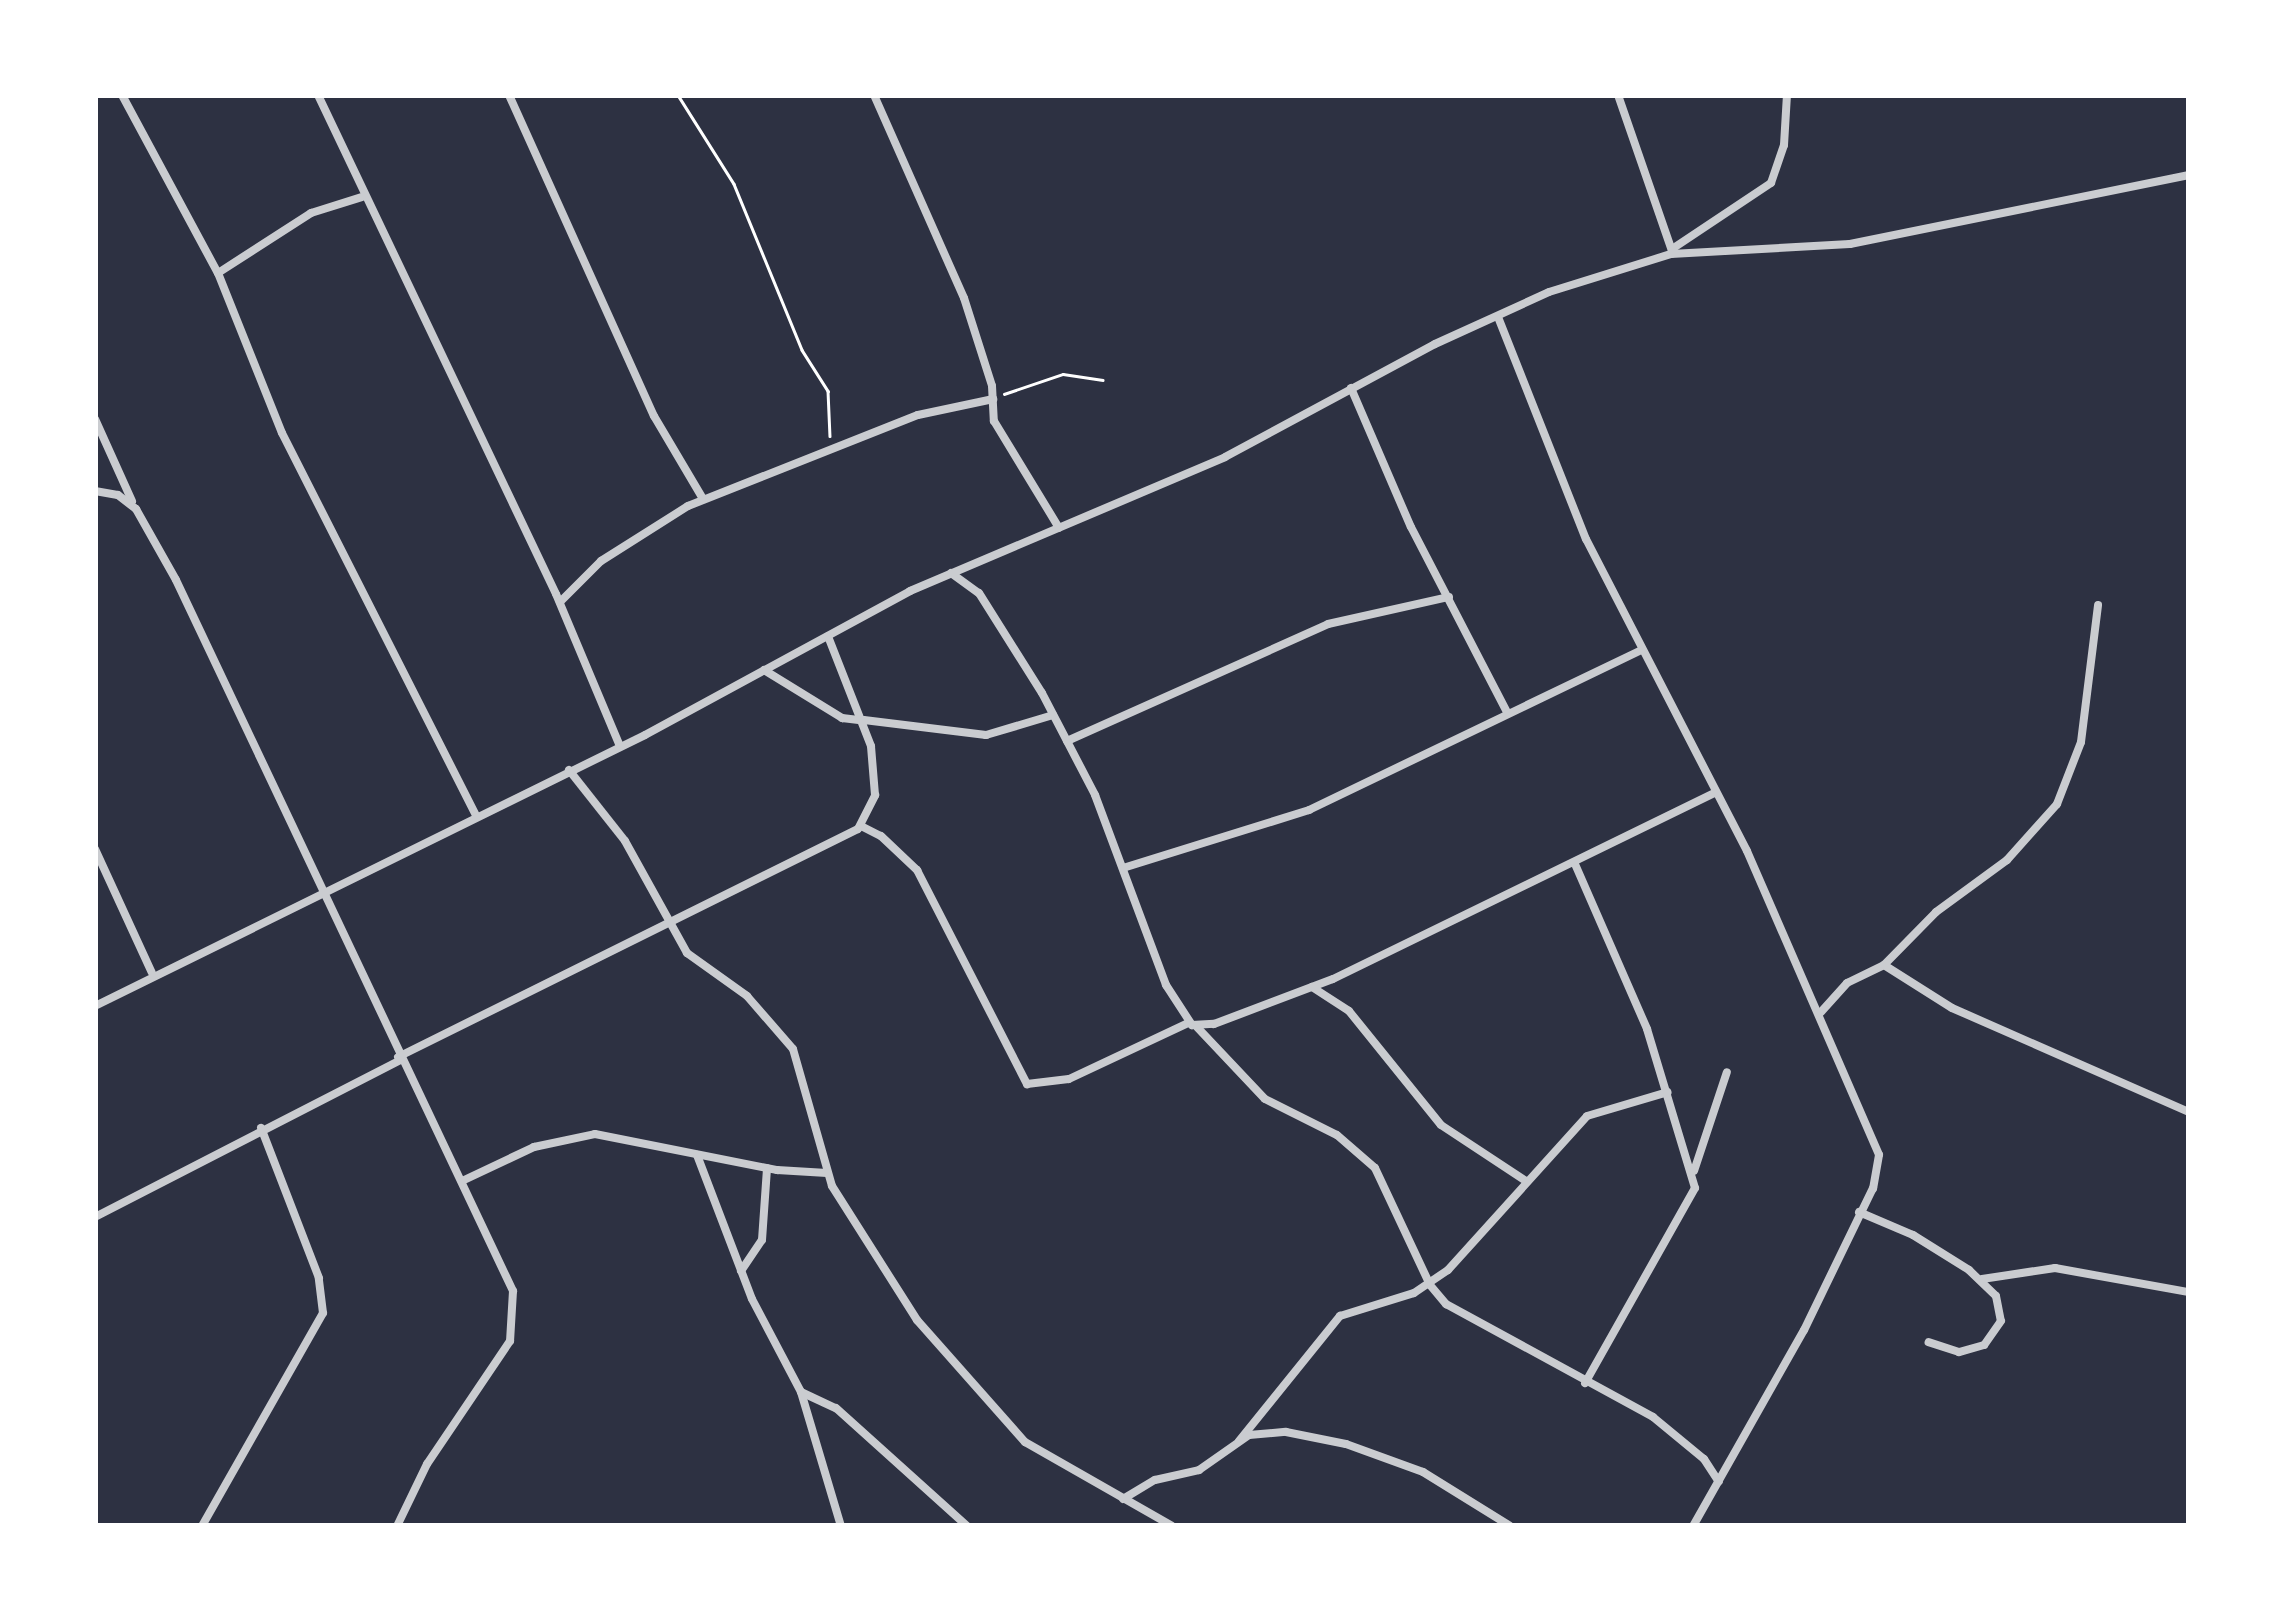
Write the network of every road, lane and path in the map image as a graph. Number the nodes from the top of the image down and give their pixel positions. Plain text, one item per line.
1 (122, 95) edge
2 (318, 95) edge
3 (508, 95) edge
4 (678, 95) edge
5 (874, 95) edge
6 (1618, 95) edge
7 (1787, 95) edge
8 (2189, 175) edge
9 (362, 197) junction
10 (1671, 252) junction
11 (218, 272) junction
12 (1498, 316) junction
13 (1103, 380) dead end
14 (1351, 388) junction
15 (993, 399) junction
16 (95, 418) edge
17 (827, 450) junction
18 (95, 490) edge
19 (703, 499) junction
20 (136, 510) junction
21 (1059, 528) junction
22 (951, 573) junction
23 (1449, 597) junction
24 (560, 602) junction
25 (2098, 605) dead end
26 (828, 636) junction
27 (1642, 650) junction
28 (764, 670) junction
29 (1508, 712) junction
30 (1053, 715) junction
31 (864, 720) junction
32 (1067, 741) junction
33 (620, 746) junction
34 (569, 770) junction
35 (1714, 792) junction
36 (476, 815) junction
37 (861, 826) junction
38 (95, 849) edge
39 (1575, 864) junction
40 (1123, 868) junction
41 (320, 890) junction
42 (669, 919) junction
43 (1884, 964) junction
44 (152, 973) junction
45 (1312, 987) junction
46 (95, 1006) edge
47 (1821, 1012) junction
48 (1192, 1024) junction
49 (399, 1059) junction
50 (1727, 1072) dead end
51 (1668, 1092) junction
52 (2189, 1112) edge
53 (261, 1128) junction
54 (697, 1155) junction
55 (767, 1168) junction
56 (827, 1174) junction
57 (1693, 1176) junction
58 (462, 1181) junction
59 (1526, 1181) junction
60 (1859, 1212) junction
61 (95, 1217) edge
62 (740, 1270) junction
63 (1982, 1280) junction
64 (1430, 1285) junction
65 (2189, 1292) edge
66 (1929, 1342) dead end
67 (1585, 1383) junction
68 (801, 1392) junction
69 (1239, 1441) junction
70 (1719, 1482) junction
71 (1123, 1498) junction
72 (202, 1526) edge
73 (396, 1526) edge
74 (840, 1526) edge
75 (967, 1526) edge
76 (1172, 1526) edge
77 (1510, 1526) edge
78 (1693, 1526) edge

1 - 11 street
2 - 9 street
3 - 19 street
4 - 17 path
5 - 15 street
6 - 10 street
7 - 10 street
8 - 10 street
9 - 11 street
9 - 24 street
10 - 12 street
11 - 36 street
12 - 14 street
12 - 27 street
13 - 15 path
14 - 21 street
14 - 23 street
15 - 17 street
15 - 21 street
16 - 20 street
17 - 19 street
18 - 20 street
19 - 24 street
20 - 41 street
21 - 22 street
22 - 26 street
22 - 30 street
23 - 29 street
23 - 32 street
24 - 33 street
25 - 43 street
26 - 28 street
26 - 31 street
27 - 29 street
27 - 35 street
28 - 31 street
28 - 33 street
29 - 40 street
30 - 31 street
30 - 32 street
31 - 37 street
32 - 40 street
33 - 34 street
34 - 36 street
34 - 42 street
35 - 39 street
35 - 47 street
36 - 41 street
37 - 42 street
37 - 48 street
38 - 44 street
39 - 45 street
39 - 51 street
40 - 48 street
41 - 44 street
41 - 49 street
42 - 49 street
42 - 56 street
43 - 47 street
43 - 52 street
44 - 46 street
45 - 48 street
45 - 59 street
47 - 60 street
48 - 64 street
49 - 53 street
49 - 58 street
50 - 57 street
51 - 57 street
51 - 59 street
53 - 61 street
53 - 72 street
54 - 55 street
54 - 58 street
54 - 62 street
55 - 56 street
55 - 62 street
56 - 71 street
57 - 67 street
58 - 73 street
59 - 64 street
60 - 63 street
60 - 70 street
62 - 68 street
63 - 65 street
63 - 66 street
64 - 67 street
64 - 69 street
67 - 70 street
68 - 74 street
68 - 75 street
69 - 71 street
69 - 77 street
70 - 78 street
71 - 76 street

